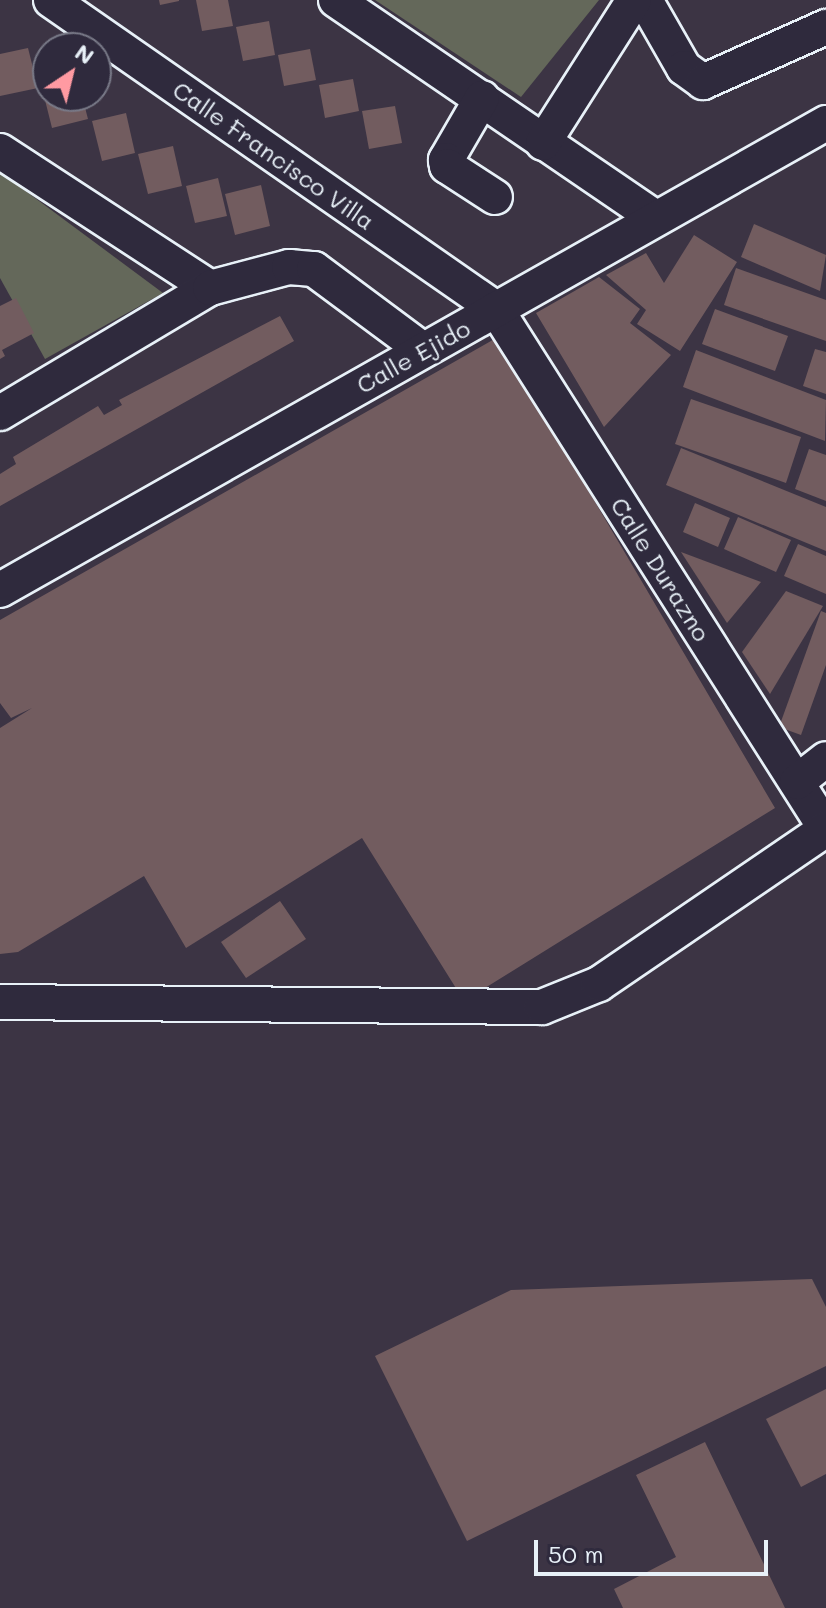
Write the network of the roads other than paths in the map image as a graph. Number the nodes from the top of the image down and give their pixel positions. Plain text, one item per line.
1 (51, 0) edge
2 (336, 0) edge
3 (634, 0) edge
4 (645, 0) edge
5 (826, 27) edge
6 (482, 98) junction
7 (826, 123) edge
8 (543, 143) junction
9 (0, 151) edge
10 (495, 197) dead end
11 (656, 218) junction
12 (210, 288) junction
13 (496, 309) junction
14 (423, 350) junction
15 (0, 413) edge
16 (0, 590) edge
17 (826, 759) edge
18 (797, 782) junction
19 (826, 829) edge
20 (0, 1002) edge

1 - 13 street, Calle Francisco Villa
2 - 6 street
3 - 8 street
4 - 5 street
6 - 8 street
6 - 10 street
7 - 11 street, Calle Ejido
8 - 11 street
9 - 12 street
11 - 13 street, Calle Ejido
12 - 14 street
12 - 15 street
13 - 14 street, Calle Ejido
13 - 18 street, Calle Durazno
14 - 16 street, Calle Ejido
17 - 18 street
18 - 19 street, Calle Durazno
19 - 20 street

